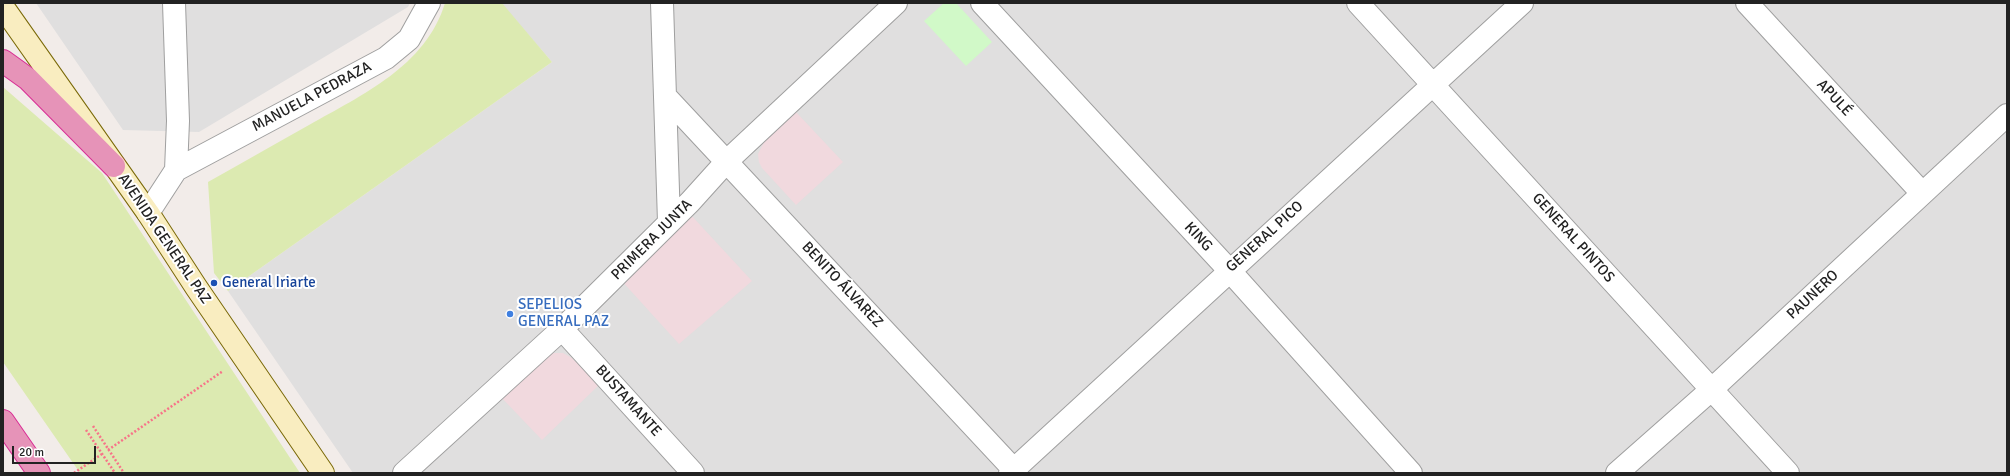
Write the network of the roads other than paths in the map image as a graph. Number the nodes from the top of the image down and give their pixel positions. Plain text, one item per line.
1 (174, 3) edge
2 (429, 3) edge
3 (662, 3) edge
4 (896, 3) edge
5 (982, 3) edge
6 (1358, 3) edge
7 (1522, 3) edge
8 (1747, 3) edge
9 (3, 7) edge
10 (3, 61) edge
11 (1433, 85) junction
12 (666, 97) junction
13 (2007, 115) edge
14 (727, 161) junction
15 (114, 166) junction
16 (176, 170) junction
17 (1922, 193) junction
18 (148, 213) junction
19 (669, 222) junction
20 (1229, 270) junction
21 (562, 329) junction
22 (1711, 390) junction
23 (3, 421) edge
24 (1014, 472) edge
25 (39, 473) edge
26 (323, 473) edge
27 (404, 473) edge
28 (693, 473) edge
29 (1411, 473) edge
30 (1617, 473) edge
31 (1788, 473) edge

1 - 16 street
2 - 16 street, MANUELA PEDRAZA
3 - 12 street
4 - 14 street, PRIMERA JUNTA
5 - 20 street, KING
6 - 11 street, GENERAL PINTOS
7 - 11 street, GENERAL PICO
8 - 17 street, APULÉ
9 - 15 street, AVENIDA GENERAL PAZ
10 - 15 highway
11 - 20 street, GENERAL PICO
11 - 22 street, GENERAL PINTOS
12 - 14 street, BENITO ÁLVAREZ
12 - 19 street
13 - 17 street, PAUNERO
14 - 19 street, PRIMERA JUNTA
14 - 24 street, BENITO ÁLVAREZ
15 - 18 street, AVENIDA GENERAL PAZ
16 - 18 street
17 - 22 street, PAUNERO
18 - 26 street, AVENIDA GENERAL PAZ
19 - 21 street, PRIMERA JUNTA
20 - 24 street, GENERAL PICO
20 - 29 street, KING
21 - 27 street, PRIMERA JUNTA
21 - 28 street, BUSTAMANTE
22 - 30 street, PAUNERO
22 - 31 street, GENERAL PINTOS
23 - 25 highway

